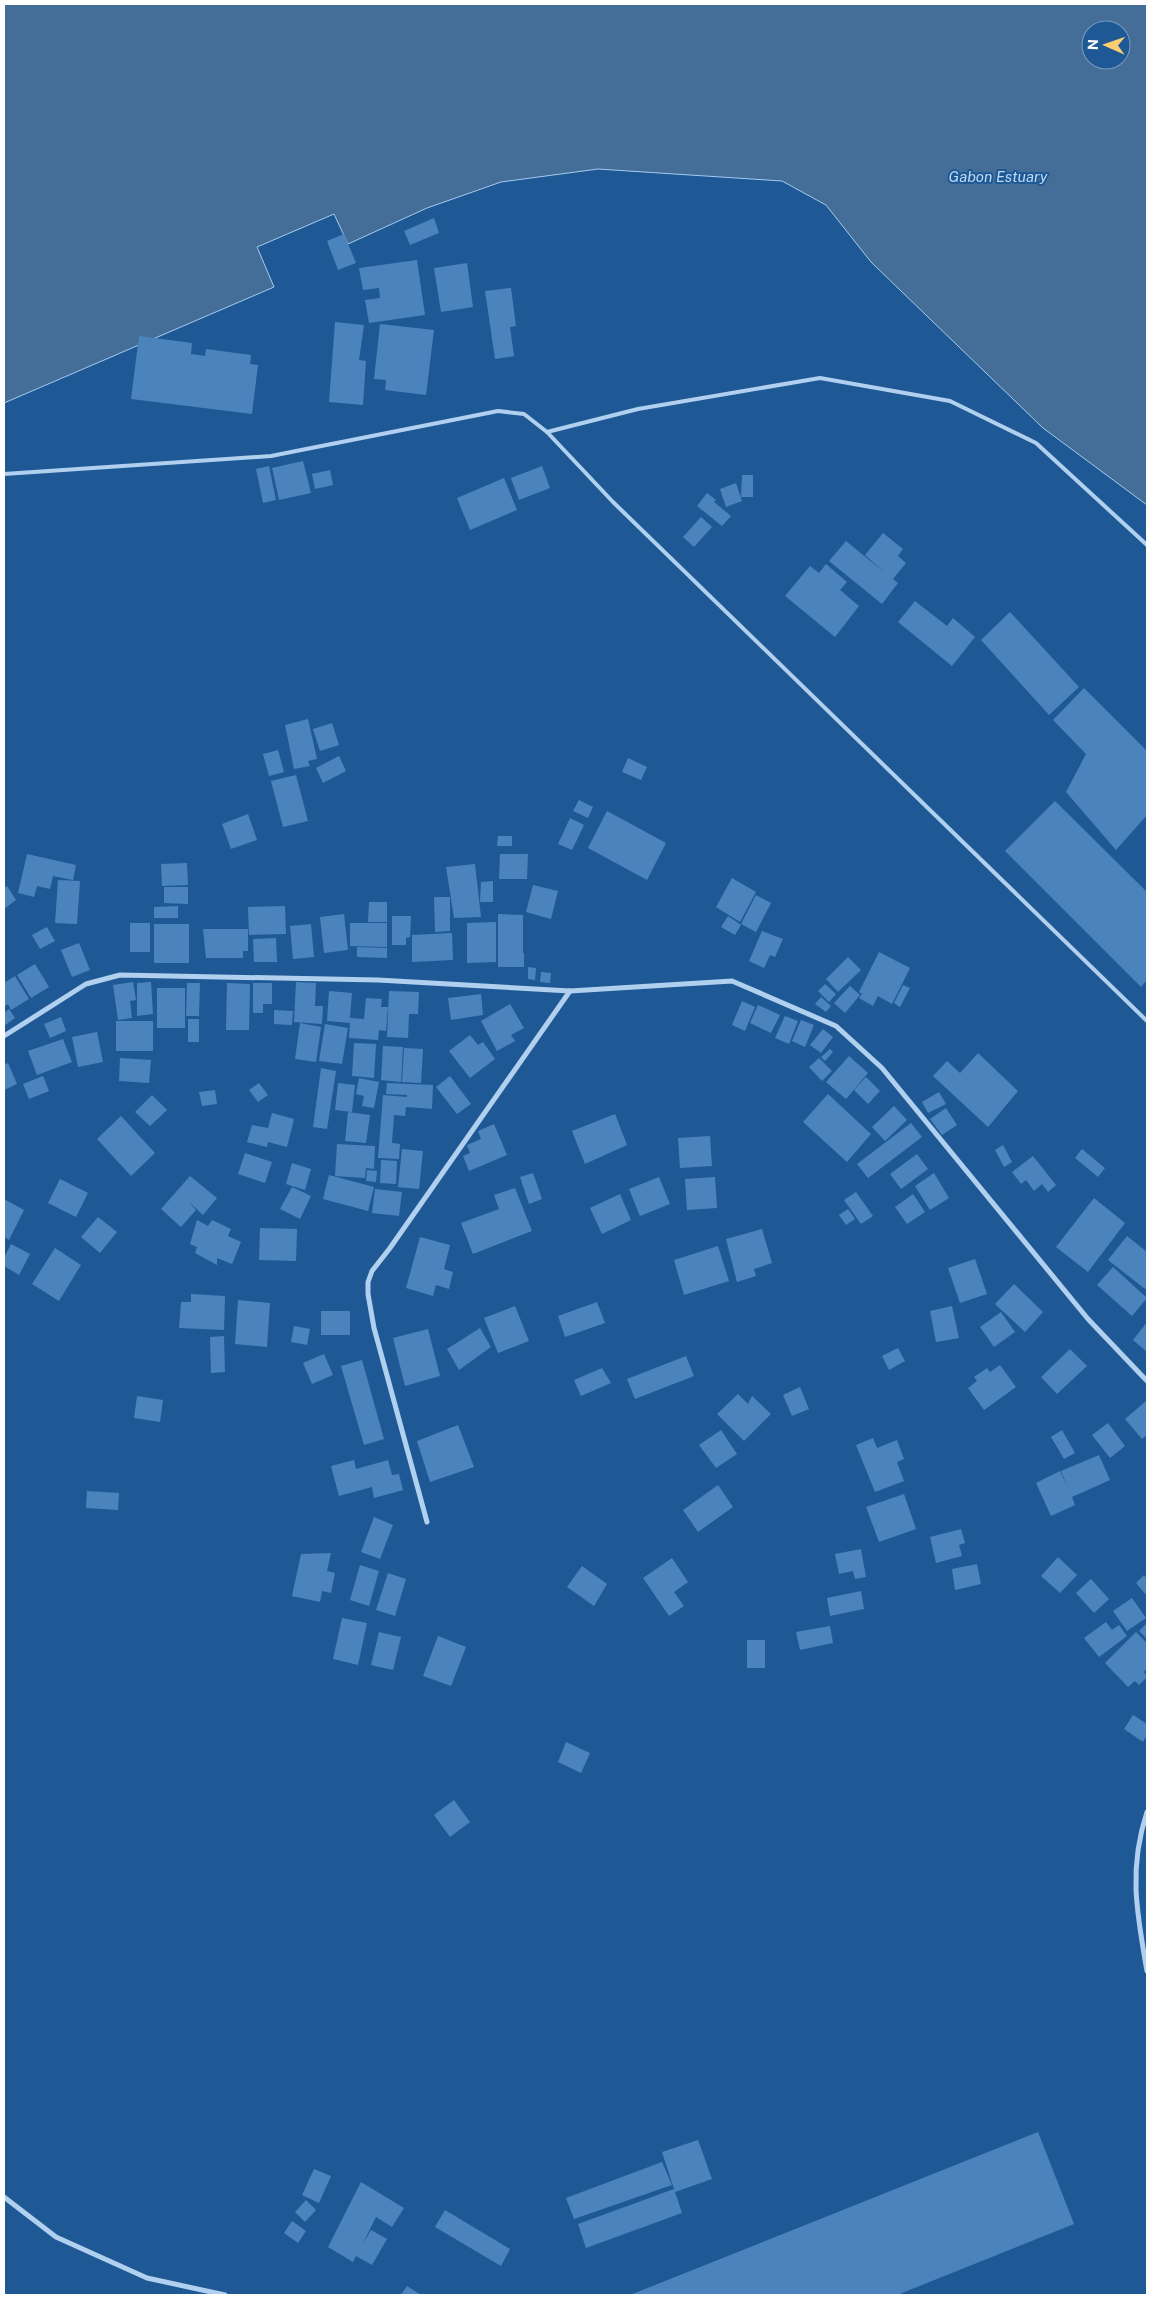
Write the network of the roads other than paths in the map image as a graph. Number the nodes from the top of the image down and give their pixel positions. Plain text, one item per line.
1 (546, 432) junction
2 (4, 474) edge
3 (1147, 546) edge
4 (570, 991) junction
5 (1147, 1021) edge
6 (4, 1036) edge
7 (1147, 1381) edge
8 (427, 1522) dead end
9 (1147, 1812) edge
10 (1147, 1971) edge
11 (4, 2197) edge
12 (225, 2295) edge

1 - 2 lane
1 - 3 lane
1 - 5 lane
4 - 6 street
4 - 7 street
4 - 8 street
9 - 10 street
11 - 12 street

